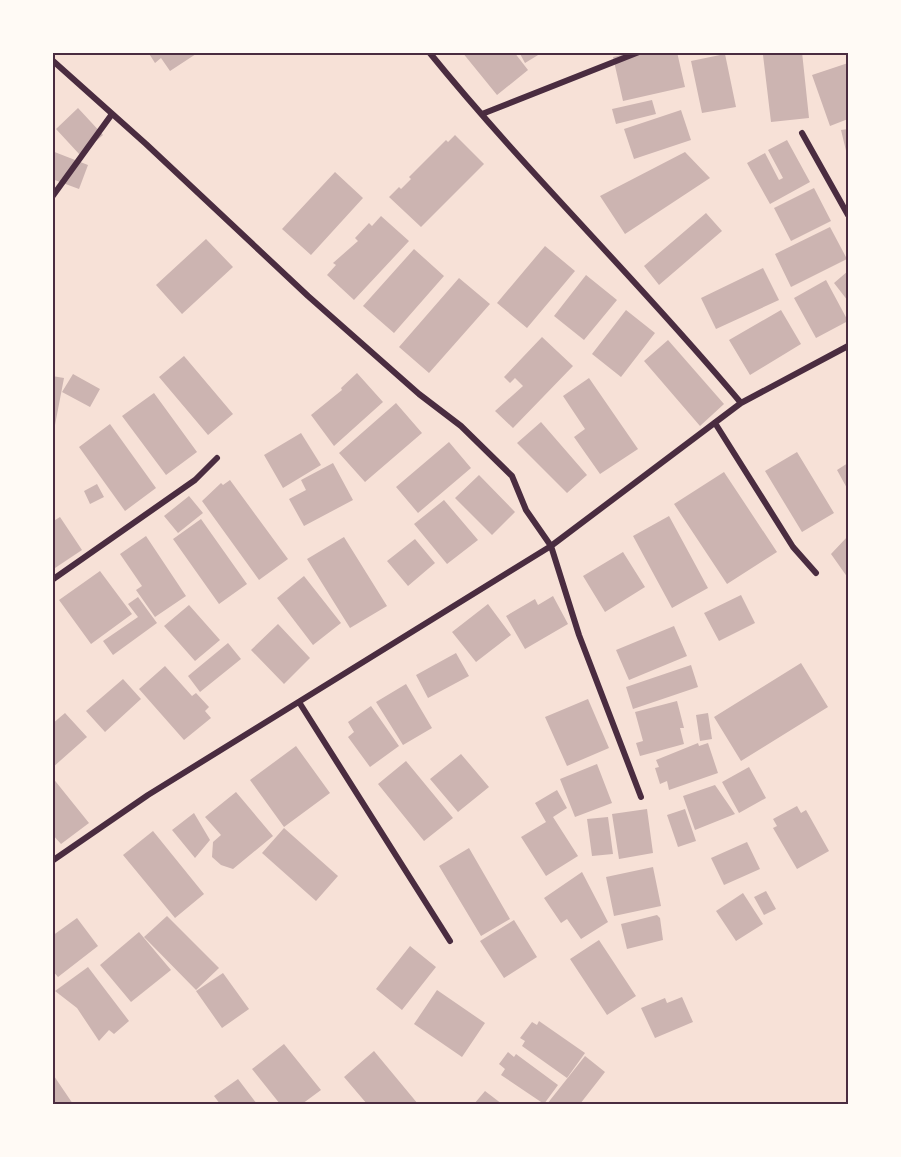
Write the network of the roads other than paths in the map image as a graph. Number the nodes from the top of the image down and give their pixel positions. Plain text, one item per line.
1 (429, 52) edge
2 (639, 52) edge
3 (52, 60) edge
4 (112, 114) junction
5 (482, 114) junction
6 (802, 133) dead end
7 (52, 197) edge
8 (849, 215) edge
9 (849, 346) edge
10 (741, 403) junction
11 (715, 423) junction
12 (217, 458) dead end
13 (551, 546) junction
14 (816, 573) dead end
15 (52, 580) edge
16 (299, 702) junction
17 (641, 797) dead end
18 (52, 861) edge
19 (450, 941) dead end

1 - 5 street
2 - 5 street
3 - 4 street
4 - 7 street
4 - 13 street
5 - 10 street
6 - 8 street
9 - 10 street
10 - 11 street
11 - 13 street
11 - 14 street
12 - 15 street
13 - 16 street
13 - 17 street
16 - 18 street
16 - 19 street

